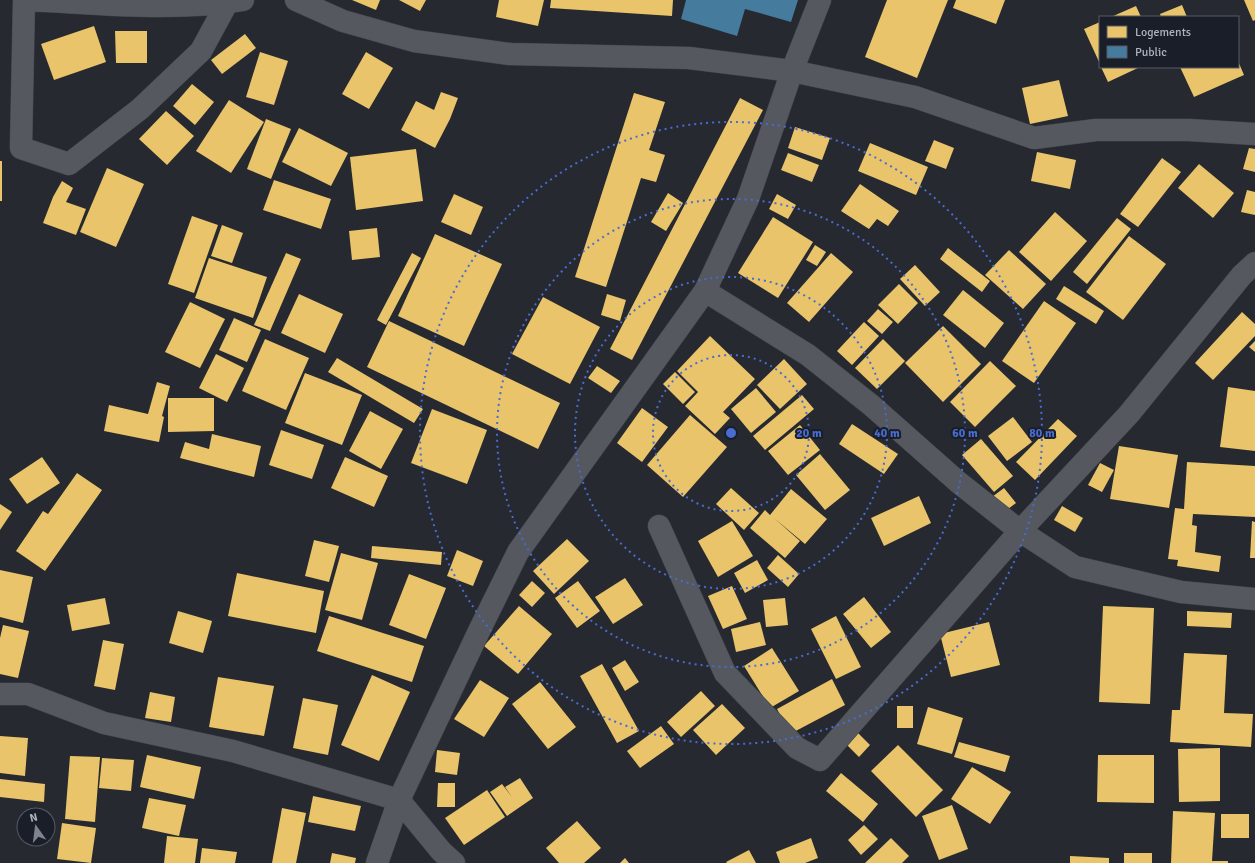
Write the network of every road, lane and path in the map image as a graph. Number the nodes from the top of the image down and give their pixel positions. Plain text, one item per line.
1 (25, 0) edge
2 (296, 0) edge
3 (820, 0) edge
4 (235, 1) edge
5 (792, 71) junction
6 (1255, 134) edge
7 (1255, 263) edge
8 (705, 291) junction
9 (660, 526) dead end
10 (1020, 531) junction
11 (1255, 599) edge
12 (0, 694) edge
13 (399, 800) junction
14 (377, 863) edge
15 (454, 863) edge

1 - 4 street
1 - 4 street
2 - 5 street
3 - 5 street
5 - 6 street
5 - 8 street
7 - 10 street
8 - 10 street
8 - 13 street
9 - 10 street
10 - 11 street
12 - 13 street
13 - 14 street
13 - 15 street

